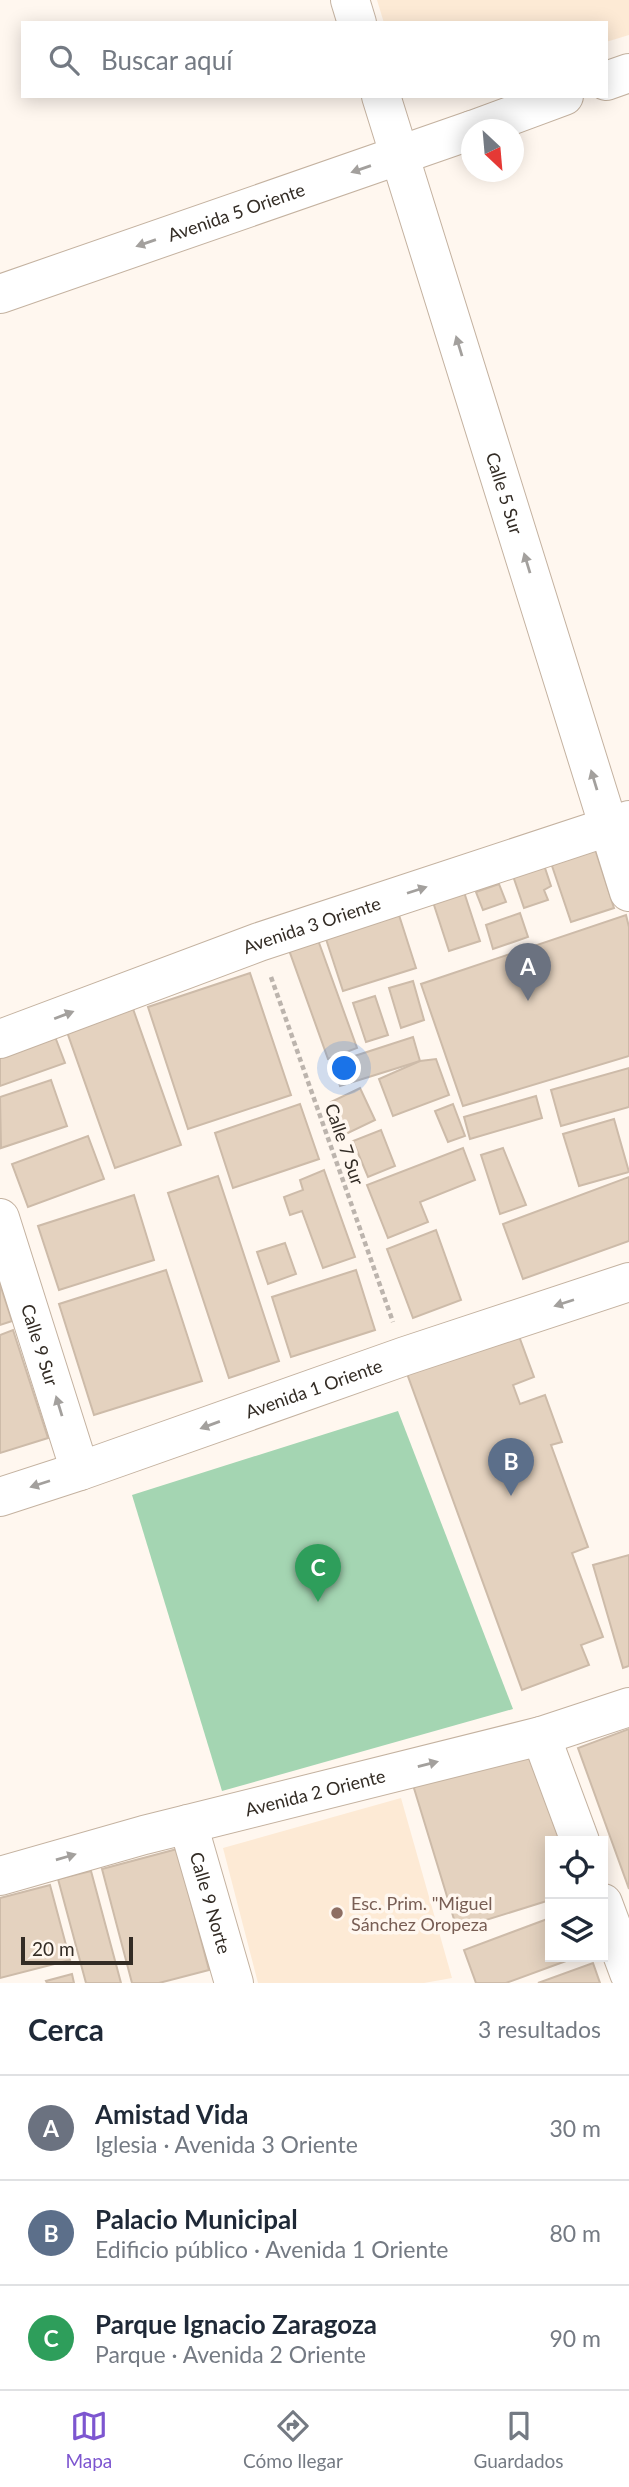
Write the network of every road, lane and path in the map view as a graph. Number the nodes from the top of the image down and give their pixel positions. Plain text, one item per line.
1 (350, 0) edge
2 (356, 21) edge
3 (629, 72) edge
4 (608, 80) edge
5 (382, 98) edge
6 (559, 98) edge
7 (502, 119) edge
8 (461, 134) edge
9 (400, 156) junction
10 (0, 294) edge
11 (619, 824) edge
12 (629, 892) edge
13 (259, 942) junction
14 (0, 1039) edge
15 (0, 1218) edge
16 (629, 1282) edge
17 (405, 1356) junction
18 (80, 1471) junction
19 (0, 1497) edge
20 (629, 1707) edge
21 (541, 1735) junction
22 (188, 1824) junction
23 (578, 1836) edge
24 (0, 1876) edge
25 (608, 1916) edge
26 (629, 1973) edge
27 (234, 1983) edge

1 - 2 street
3 - 4 street
5 - 9 street, Calle 5 Sur
6 - 7 street, Avenida 5 Oriente
8 - 9 street, Avenida 5 Oriente
9 -> 10 street, Avenida 5 Oriente
11 -> 9 street, Calle 5 Sur
11 - 12 street, Calle 5 Sur
13 -> 11 street, Avenida 3 Oriente
14 -> 13 street, Avenida 3 Oriente
13 - 17 path, Calle 7 Sur
18 -> 15 street, Calle 9 Sur
16 -> 17 street, Avenida 1 Oriente
17 -> 18 street, Avenida 1 Oriente
18 -> 19 street, Avenida 1 Oriente
20 - 21 street, Avenida 2 Oriente
22 -> 21 street, Avenida 2 Oriente
21 - 23 street
24 -> 22 street, Avenida 2 Oriente
22 - 27 street, Calle 9 Norte
25 - 26 street

